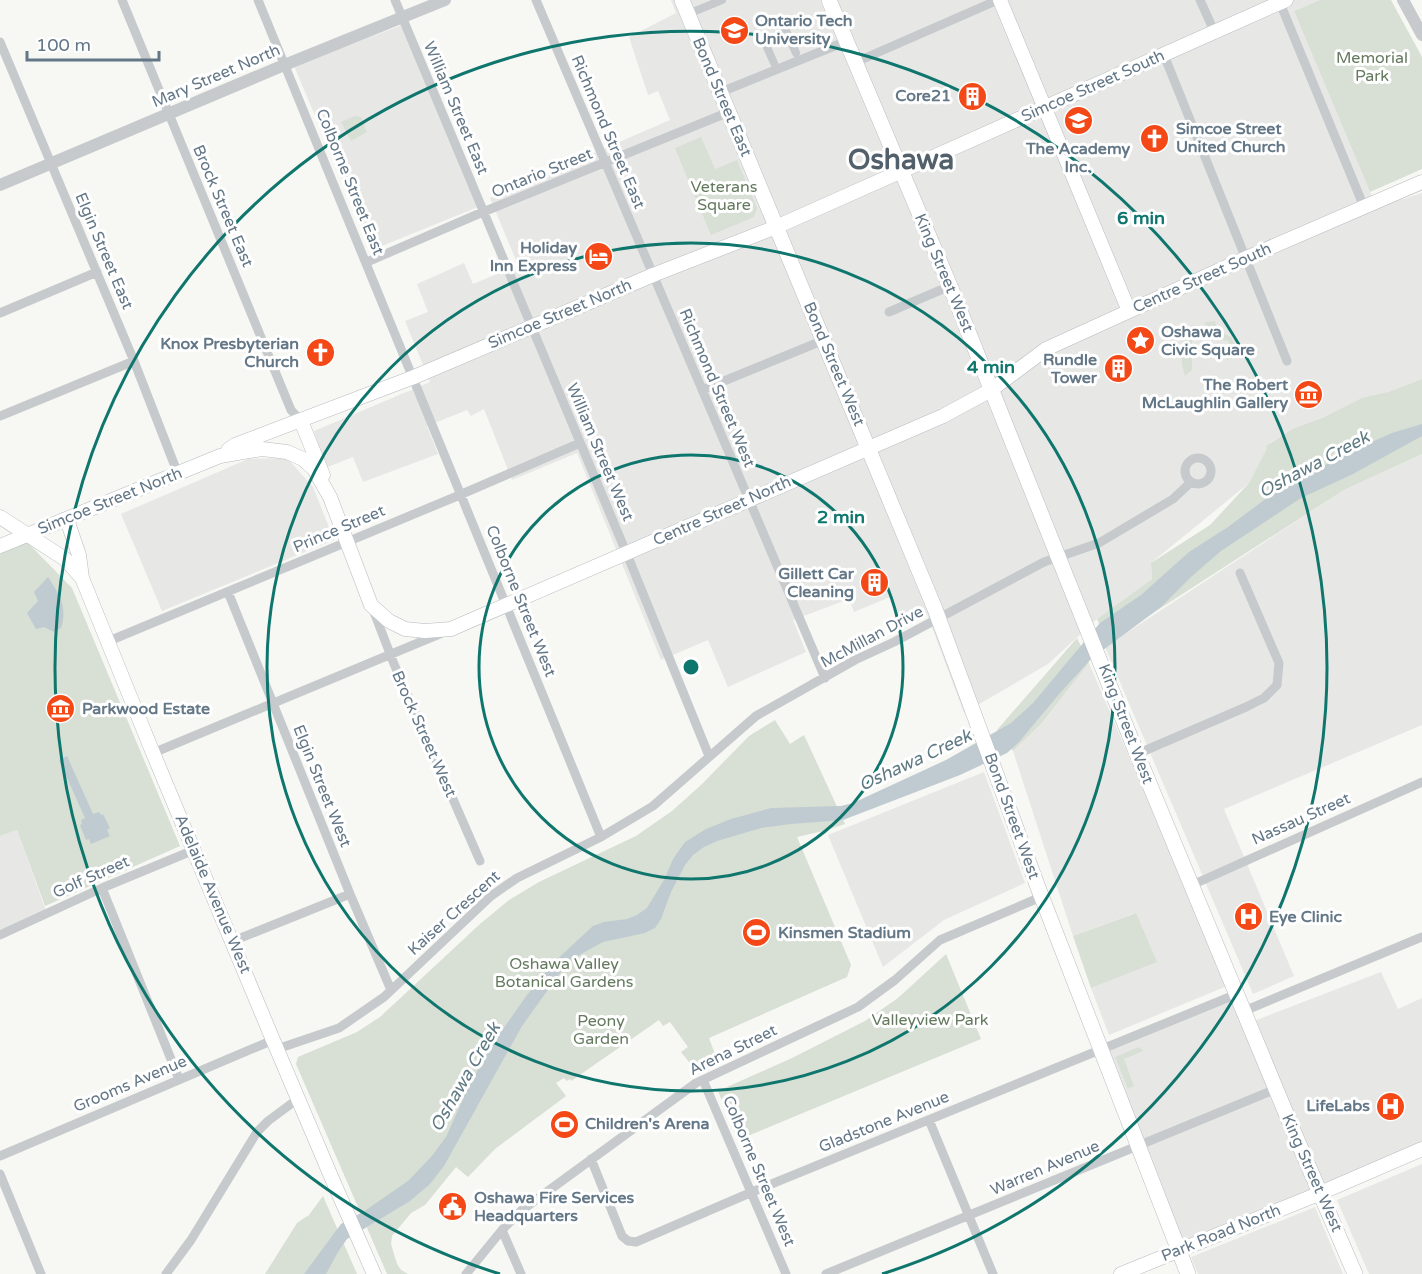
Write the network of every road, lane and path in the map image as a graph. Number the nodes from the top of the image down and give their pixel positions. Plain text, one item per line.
1 (122, 0) edge
2 (258, 0) edge
3 (394, 0) edge
4 (445, 0) edge
5 (536, 0) edge
6 (722, 0) edge
7 (829, 0) edge
8 (999, 0) edge
9 (1200, 0) edge
10 (1402, 0) edge
11 (1283, 1) edge
12 (685, 7) edge
13 (402, 19) junction
14 (783, 24) dead end
15 (1214, 31) junction
16 (1422, 35) edge
17 (763, 38) dead end
18 (847, 41) junction
19 (0, 42) edge
20 (796, 54) dead end
21 (1164, 55) junction
22 (856, 62) junction
23 (774, 63) dead end
24 (286, 64) junction
25 (721, 92) junction
26 (1044, 107) junction
27 (729, 112) junction
28 (168, 114) junction
29 (51, 164) junction
30 (604, 164) junction
31 (901, 171) junction
32 (1422, 182) edge
33 (0, 185) edge
34 (1364, 207) junction
35 (483, 212) junction
36 (776, 227) junction
37 (1246, 258) junction
38 (367, 262) junction
39 (97, 272) junction
40 (653, 275) junction
41 (950, 286) junction
42 (1129, 311) junction
43 (889, 312) dead end
44 (0, 313) edge
45 (531, 327) junction
46 (824, 340) junction
47 (1287, 361) dead end
48 (134, 362) junction
49 (414, 377) junction
50 (702, 390) junction
51 (991, 390) junction
52 (0, 416) edge
53 (301, 421) junction
54 (580, 443) junction
55 (869, 447) junction
56 (287, 452) joint
57 (220, 456) junction
58 (178, 474) junction
59 (1191, 482) dead end
60 (461, 495) junction
61 (330, 497) junction
62 (749, 499) junction
63 (0, 517) edge
64 (67, 520) junction
65 (28, 534) junction
66 (346, 542) junction
67 (0, 546) edge
68 (626, 554) junction
69 (1057, 558) junction
70 (1240, 573) dead end
71 (82, 578) junction
72 (228, 592) junction
73 (371, 605) junction
74 (508, 605) junction
75 (939, 619) junction
76 (405, 629) joint
77 (451, 629) junction
78 (109, 641) junction
79 (390, 656) junction
80 (825, 678) junction
81 (273, 703) junction
82 (153, 753) junction
83 (1137, 754) junction
84 (709, 756) junction
85 (1422, 782) edge
86 (601, 837) junction
87 (194, 849) junction
88 (480, 861) dead end
89 (1192, 885) junction
90 (102, 888) junction
91 (350, 894) junction
92 (1041, 897) junction
93 (0, 935) edge
94 (1422, 937) edge
95 (233, 941) junction
96 (391, 990) junction
97 (1237, 994) junction
98 (1244, 1011) junction
99 (275, 1044) junction
100 (1100, 1050) junction
101 (179, 1079) junction
102 (703, 1080) junction
103 (1276, 1089) junction
104 (299, 1098) junction
105 (929, 1120) junction
106 (1137, 1146) junction
107 (1422, 1149) edge
108 (0, 1156) edge
109 (591, 1159) junction
110 (0, 1174) edge
111 (752, 1192) junction
112 (1321, 1192) junction
113 (969, 1215) junction
114 (502, 1230) junction
115 (1179, 1250) junction
116 (41, 1274) edge
117 (166, 1274) edge
118 (374, 1274) edge
119 (466, 1274) edge
120 (521, 1274) edge
121 (786, 1274) edge
122 (826, 1274) edge
123 (993, 1274) edge
124 (1121, 1274) edge
125 (1188, 1274) edge
126 (1355, 1274) edge

1 - 28 street, Brock Street East
2 - 24 street, Colborne Street East
3 - 13 street, William Street East
4 - 13 street, Mary Street North
5 - 30 street, Richmond Street East
6 - 12 street
7 - 18 main road, King Street West
8 - 22 street
8 - 26 main road
9 - 15 street
10 - 16 street
11 - 15 main road, Simcoe Street South
11 - 34 street
12 - 25 main road, Bond Street East
13 - 24 street, Mary Street North
13 - 35 street, William Street East
14 - 20 street
15 - 21 main road, Simcoe Street South
17 - 23 street
18 - 22 main road, King Street West
18 - 25 street
19 - 29 street, Elgin Street East
21 - 26 main road, Simcoe Street South
21 - 37 street
22 - 31 main road, King Street West
24 - 28 street, Mary Street North
24 - 38 street, Colborne Street East
25 - 27 main road, Bond Street East
26 - 31 main road, Simcoe Street South
26 - 42 main road
27 - 30 street, Ontario Street
27 - 36 main road, Bond Street East
28 - 29 street, Mary Street North
28 - 53 street, Brock Street East
29 - 33 street, Mary Street North
29 - 39 street, Elgin Street East
30 - 35 street, Ontario Street
30 - 40 street, Richmond Street East
31 - 36 main road, Simcoe Street North
31 - 41 main road, King Street West
32 - 34 main road, Centre Street South
34 - 37 main road, Centre Street South
35 - 38 street, Ontario Street
35 - 45 street, William Street East
36 - 40 main road, Simcoe Street North
36 - 46 main road, Bond Street West
37 - 42 main road, Centre Street South
37 - 47 street
38 - 49 street, Colborne Street East
39 - 44 street
39 - 48 street, Elgin Street East
40 - 45 main road, Simcoe Street North
40 - 50 street, Richmond Street West
41 - 43 street
41 - 51 main road, King Street West
42 - 51 main road, Centre Street South
45 - 49 main road, Simcoe Street North
45 - 54 street, William Street West
46 - 50 street
46 - 55 main road, Bond Street West
48 - 52 street
48 - 58 street, Elgin Street East
49 - 53 main road, Simcoe Street North
49 - 60 street, Colborne Street West
50 - 62 street, Richmond Street West
51 - 55 main road, Centre Street North
51 - 69 main road, King Street West
53 - 57 main road, Simcoe Street North
53 - 61 main road
54 - 60 street, Prince Street
54 - 68 street, William Street West
55 - 62 main road, Centre Street North
55 - 75 main road, Bond Street West
56 - 57 main road, Simcoe Street North
56 - 61 main road, Brock Street West
57 - 58 main road, Simcoe Street North
58 - 64 main road, Simcoe Street North
59 - 69 street, McMillan Drive
60 - 66 street, Prince Street
60 - 74 street, Colborne Street West
61 - 66 main road, Brock Street West
62 - 68 main road, Centre Street North
62 - 80 street, Richmond Street West
63 - 65 main road, Adelaide Avenue West
64 - 65 main road, Simcoe Street North
64 - 71 main road
65 - 67 main road, Simcoe Street North
65 - 71 main road, Adelaide Avenue West
66 - 72 street, Prince Street
66 - 73 main road, Brock Street West
68 - 74 main road, Centre Street North
68 - 84 street, William Street West
69 - 75 street, McMillan Drive
69 - 83 main road, King Street West
70 - 83 street
71 - 78 main road, Adelaide Avenue West
72 - 78 street, Prince Street
72 - 81 street, Elgin Street West
73 - 76 main road, Brock Street West
73 - 79 street, Brock Street West
74 - 77 main road, Centre Street North
74 - 86 street, Colborne Street West
75 - 80 street, McMillan Drive
75 - 92 main road, Bond Street West
76 - 77 main road, Centre Street North
77 - 79 street, Centre Street North
78 - 82 main road, Adelaide Avenue West
79 - 81 street, Centre Street North
79 - 88 street, Brock Street West
80 - 84 street, McMillan Drive
81 - 82 street, Centre Street North
81 - 91 street, Elgin Street West
82 - 87 main road, Adelaide Avenue West
83 - 89 main road, King Street West
84 - 86 street, Kaiser Crescent
85 - 89 street, Nassau Street
86 - 96 street, Kaiser Crescent
87 - 90 street, Golf Street
87 - 95 main road, Adelaide Avenue West
89 - 97 main road, King Street West
90 - 93 street, Golf Street
90 - 101 street
91 - 95 street
91 - 96 street, Elgin Street West
92 - 100 main road, Bond Street West
92 - 102 street, Arena Street
94 - 98 street
95 - 99 main road, Adelaide Avenue West
96 - 99 street, Kaiser Crescent
97 - 98 main road, King Street West
97 - 100 street, Gladstone Avenue
98 - 103 main road, King Street West
99 - 101 street, Grooms Avenue
99 - 104 main road, Adelaide Avenue West
100 - 105 street, Gladstone Avenue
100 - 106 main road, Bond Street West
101 - 108 street, Grooms Avenue
102 - 109 street, Arena Street
102 - 111 street, Colborne Street West
103 - 106 street, Warren Avenue
103 - 112 main road, King Street West
104 - 117 street
104 - 118 main road, Adelaide Avenue West
105 - 111 street, Gladstone Avenue
105 - 113 street
106 - 113 street, Warren Avenue
106 - 115 main road, Bond Street West
107 - 112 main road, Park Road North
109 - 111 street, Gladstone Avenue
109 - 114 street, Arena Street
110 - 116 street
111 - 121 street, Colborne Street West
112 - 115 main road, Park Road North
112 - 126 main road, King Street West
113 - 122 street, Warren Avenue
113 - 123 street
114 - 119 street, Arena Street
114 - 120 street
115 - 124 main road, Park Road North
115 - 125 main road, Bond Street West

